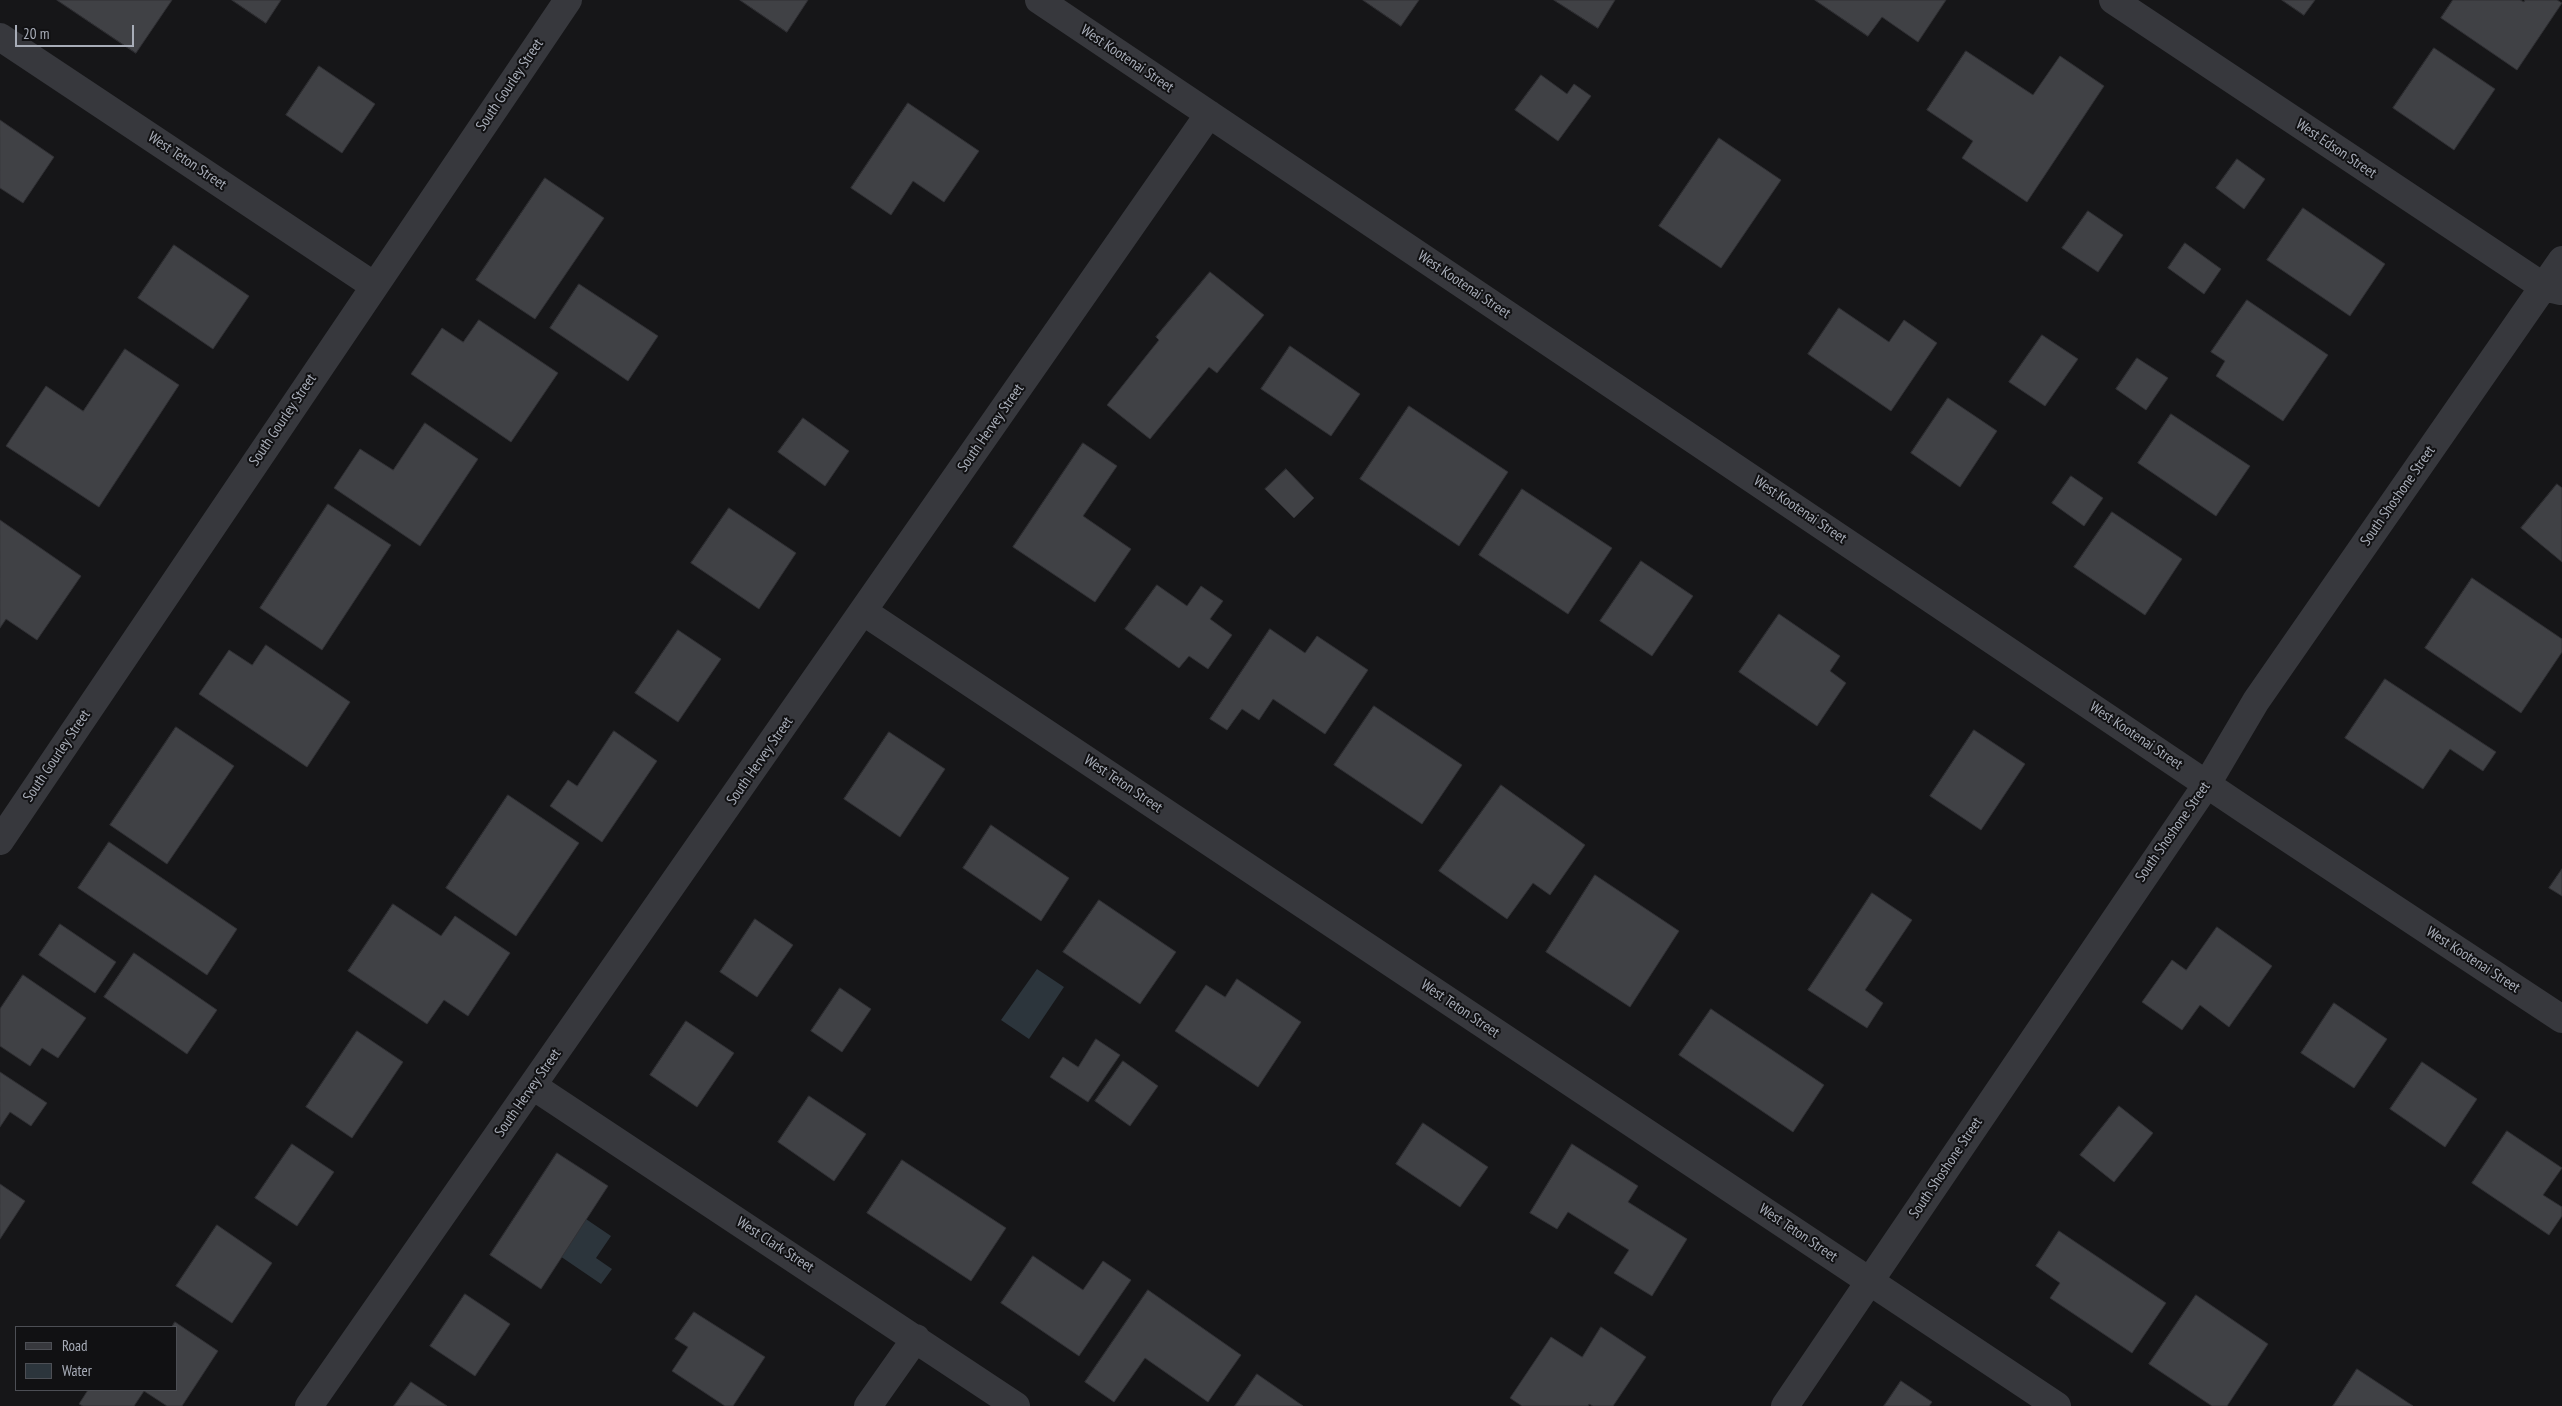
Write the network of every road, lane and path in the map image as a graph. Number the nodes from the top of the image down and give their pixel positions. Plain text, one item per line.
1 (568, 0) edge
2 (1039, 0) edge
3 (2113, 0) edge
4 (0, 37) edge
5 (1209, 114) junction
6 (2562, 260) edge
7 (373, 286) junction
8 (2553, 289) edge
9 (864, 612) junction
10 (2207, 784) junction
11 (0, 841) edge
12 (2562, 1019) edge
13 (533, 1086) junction
14 (1870, 1281) junction
15 (916, 1338) junction
16 (309, 1406) edge
17 (868, 1406) edge
18 (1016, 1406) edge
19 (1785, 1406) edge
20 (2057, 1406) edge

1 - 7 street, South Gourley Street
2 - 5 street, West Kootenai Street
3 - 8 street, West Edson Street
4 - 7 street, West Teton Street
5 - 9 street, South Hervey Street
5 - 10 street, West Kootenai Street
6 - 8 street, South Shoshone Street
7 - 11 street, South Gourley Street
8 - 10 street, South Shoshone Street
9 - 13 street, South Hervey Street
9 - 14 street, West Teton Street
10 - 12 street, West Kootenai Street
10 - 14 street, South Shoshone Street
13 - 15 street, West Clark Street
13 - 16 street, South Hervey Street
14 - 19 street, South Shoshone Street
14 - 20 street, West Teton Street
15 - 17 street
15 - 18 street, West Clark Street

